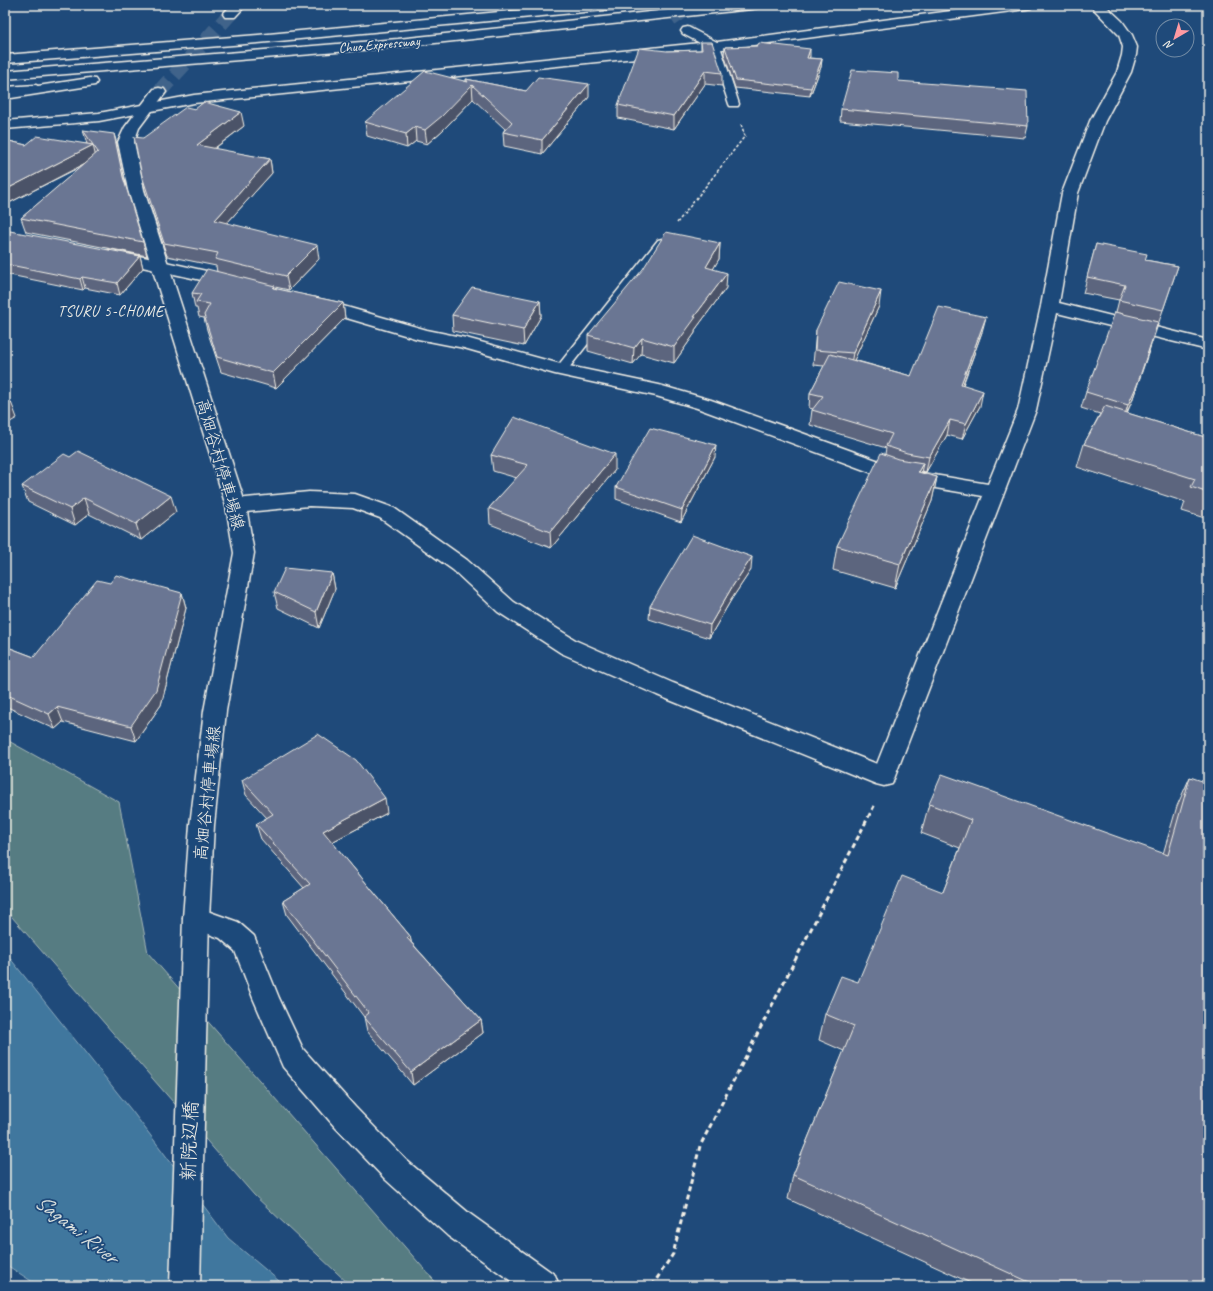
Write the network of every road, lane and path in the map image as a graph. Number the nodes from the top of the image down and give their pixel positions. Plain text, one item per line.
1 (615, 5) edge
2 (752, 5) edge
3 (1026, 5) edge
4 (1097, 5) edge
5 (606, 22) junction
6 (688, 31) tunnel mouth
7 (715, 46) junction
8 (5, 57) edge
9 (5, 75) edge
10 (127, 78) dead end
11 (104, 81) dead end
12 (72, 84) junction
13 (5, 90) edge
14 (159, 92) tunnel mouth
15 (5, 95) edge
16 (734, 104) joint
17 (146, 109) junction
18 (5, 125) edge
19 (662, 242) joint
20 (98, 252) edge
21 (161, 265) junction
22 (252, 287) edge
23 (297, 298) edge
24 (1050, 306) junction
25 (1208, 345) edge
26 (561, 370) junction
27 (996, 492) junction
28 (236, 506) junction
29 (884, 777) junction
30 (196, 918) junction
31 (193, 997) joint
32 (185, 1286) edge
33 (544, 1286) edge
34 (652, 1286) edge

1 - 8 main road, Chuo Expressway
2 - 5 main road, Chuo Expressway
3 - 7 main road
4 - 24 main road
5 - 9 main road, Chuo Expressway
5 - 10 main road
6 - 7 main road
7 - 16 lane
7 - 17 main road
11 - 12 main road
12 - 13 lane
12 - 15 main road
14 - 17 main road, 高畑谷村停車場線
16 - 19 path
17 - 18 main road
17 - 21 main road, 高畑谷村停車場線
19 - 26 lane
20 - 21 main road
21 - 22 main road
21 - 28 main road, 高畑谷村停車場線
23 - 26 main road
24 - 25 main road
24 - 27 main road
26 - 27 main road
27 - 29 main road
28 - 29 main road
28 - 30 main road, 高畑谷村停車場線
29 - 34 path
30 - 31 main road, 高畑谷村停車場線
30 - 33 main road
31 - 32 main road, 新院辺橋

